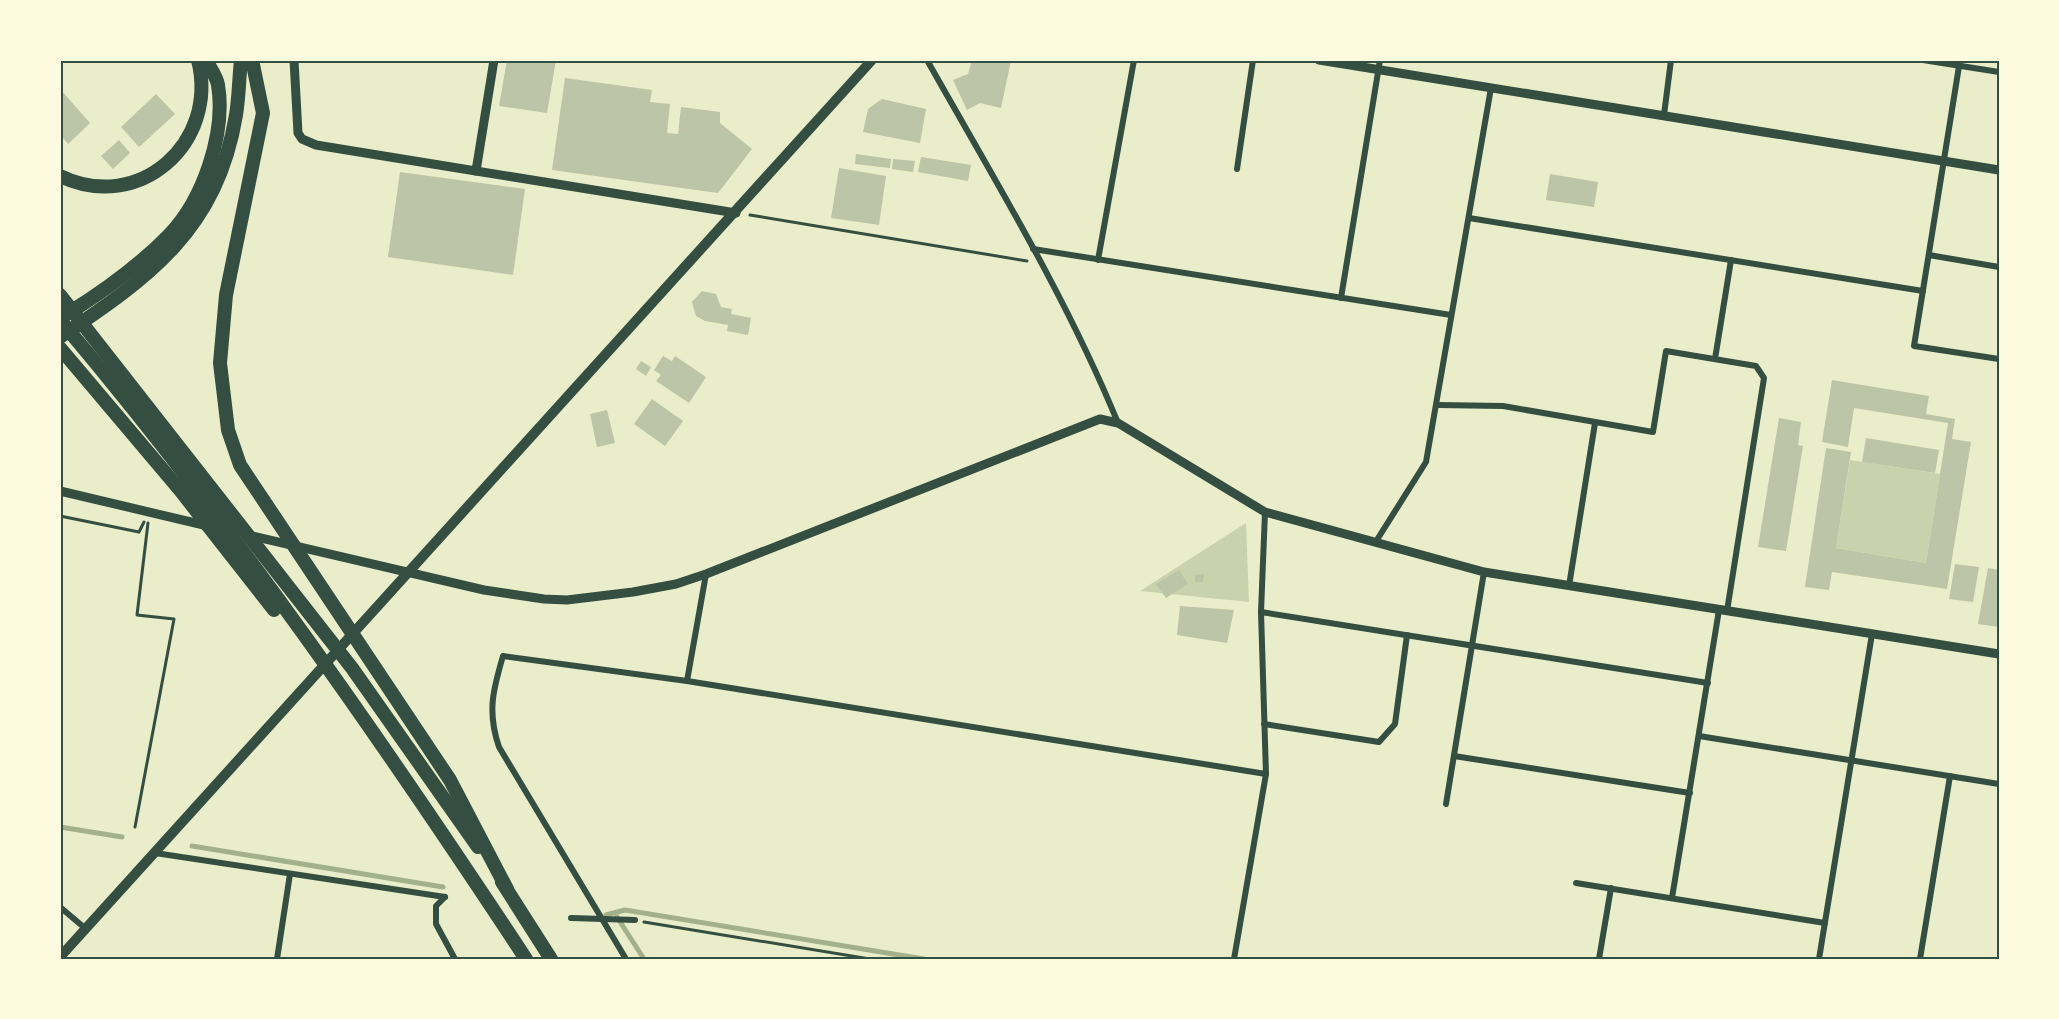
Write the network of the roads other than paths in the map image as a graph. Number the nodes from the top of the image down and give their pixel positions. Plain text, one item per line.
1 (198, 60) edge
2 (206, 60) edge
3 (241, 60) edge
4 (252, 60) edge
5 (294, 60) edge
6 (494, 60) edge
7 (872, 60) edge
8 (927, 60) edge
9 (1134, 60) edge
10 (1254, 60) edge
11 (1319, 60) edge
12 (1671, 60) edge
13 (1923, 60) edge
14 (1960, 63) edge
15 (1379, 65) edge
16 (1999, 72) edge
17 (1491, 88) junction
18 (1664, 115) junction
19 (1944, 161) junction
20 (1237, 169) dead end
21 (1999, 170) edge
22 (476, 171) junction
23 (60, 176) edge
24 (736, 213) junction
25 (1469, 218) junction
26 (1033, 249) junction
27 (1929, 255) junction
28 (1098, 260) junction
29 (1731, 260) junction
30 (1999, 267) edge
31 (1923, 291) junction
32 (60, 295) edge
33 (1341, 298) junction
34 (1451, 315) junction
35 (60, 319) edge
36 (60, 337) edge
37 (64, 353) edge
38 (1715, 359) junction
39 (1999, 359) edge
40 (1437, 405) junction
41 (1118, 423) junction
42 (1595, 423) junction
43 (185, 486) junction
44 (60, 491) edge
45 (1265, 512) junction
46 (1375, 543) junction
47 (1484, 572) junction
48 (408, 573) junction
49 (706, 574) junction
50 (1569, 586) junction
51 (1723, 610) junction
52 (1261, 612) junction
53 (1872, 634) junction
54 (1407, 635) junction
55 (1472, 645) junction
56 (1999, 654) edge
57 (687, 681) junction
58 (1708, 683) junction
59 (1264, 724) junction
60 (1699, 736) junction
61 (1454, 756) junction
62 (1852, 760) junction
63 (1266, 774) junction
64 (1950, 776) junction
65 (1999, 784) edge
66 (1690, 793) junction
67 (1446, 804) dead end
68 (154, 853) junction
69 (290, 874) junction
70 (1576, 883) dead end
71 (1611, 888) junction
72 (507, 889) junction
73 (1672, 898) junction
74 (60, 907) edge
75 (571, 918) dead end
76 (602, 919) junction
77 (635, 920) road end
78 (1825, 922) junction
79 (86, 929) junction
80 (60, 957) edge
81 (277, 959) edge
82 (455, 959) edge
83 (526, 959) edge
84 (551, 959) edge
85 (626, 959) edge
86 (1234, 959) edge
87 (1599, 959) edge
88 (1819, 959) edge
89 (1920, 959) edge

1 - 23 highway
2 - 35 highway
3 - 36 highway
4 - 72 highway
5 - 22 street
6 - 22 street
7 - 24 main road
8 - 26 street
9 - 28 street
10 - 20 street
11 - 15 street
12 - 18 street
13 - 14 street
14 - 16 street
14 - 19 street
15 - 17 street
15 - 33 street
17 - 18 street
17 - 25 street
18 - 19 street
19 - 21 street
19 - 27 street
22 - 24 street
24 - 48 main road
25 - 29 street
25 - 34 street
26 - 28 street
26 - 41 street
27 - 30 street
27 - 31 street
28 - 33 street
29 - 31 street
29 - 38 street
31 - 39 street
32 - 72 highway
33 - 34 street
34 - 40 street
35 - 43 highway
37 - 43 highway
38 - 42 street
38 - 51 street
40 - 42 street
40 - 46 street
41 - 45 street
41 - 49 street
42 - 50 street
43 - 83 highway
44 - 48 street
45 - 46 street
45 - 52 street
46 - 47 street
47 - 50 street
47 - 55 street
48 - 49 street
48 - 68 main road
49 - 57 street
50 - 51 street
51 - 53 street
51 - 58 street
52 - 54 street
52 - 59 street
53 - 56 street
53 - 62 street
54 - 55 street
54 - 59 street
55 - 58 street
55 - 61 street
57 - 63 street
57 - 76 street
58 - 60 street
59 - 63 street
60 - 62 street
60 - 66 street
61 - 66 street
61 - 67 street
62 - 64 street
62 - 78 street
63 - 86 street
64 - 65 street
64 - 89 street
66 - 73 street
68 - 69 street
68 - 79 main road
69 - 81 street
69 - 82 street
70 - 71 street
71 - 73 street
71 - 87 street
72 - 84 highway
73 - 78 street
74 - 79 street
75 - 76 street
76 - 77 street
76 - 85 street
78 - 88 street
79 - 80 main road

